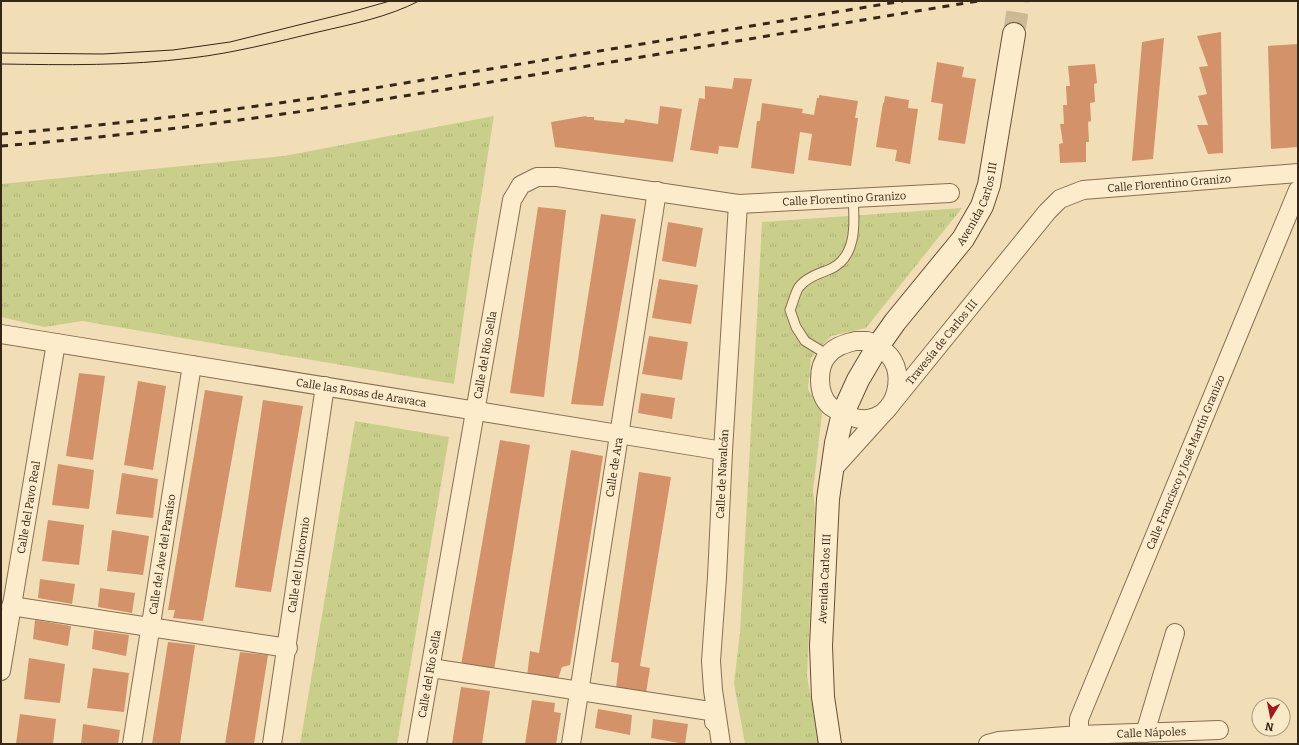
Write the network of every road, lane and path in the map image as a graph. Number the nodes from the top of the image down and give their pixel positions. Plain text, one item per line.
1 (1014, 34) tunnel mouth
2 (1298, 173) edge
3 (1298, 190) edge
4 (657, 191) junction
5 (950, 193) dead end
6 (853, 198) junction
7 (738, 204) junction
8 (1046, 212) joint
9 (1, 334) edge
10 (56, 343) junction
11 (878, 346) junction
12 (828, 355) junction
13 (192, 365) junction
14 (325, 386) junction
15 (888, 408) junction
16 (476, 411) junction
17 (843, 413) junction
18 (620, 434) junction
19 (723, 451) junction
20 (833, 469) junction
21 (11, 606) junction
22 (150, 627) junction
23 (1175, 633) dead end
24 (288, 648) junction
25 (431, 668) junction
26 (1, 671) edge
27 (580, 691) junction
28 (716, 712) junction
29 (1219, 730) dead end
30 (1145, 733) junction
31 (1079, 735) junction
32 (132, 744) edge
33 (272, 744) edge
34 (417, 744) edge
35 (572, 744) edge
36 (710, 744) edge
37 (721, 744) edge
38 (830, 744) edge
39 (988, 744) edge

1 - 11 street, Avenida Carlos III
2 - 8 street, Calle Florentino Granizo
3 - 31 street, Calle Francisco y José Martín Granizo
4 - 7 street, Calle del Río Sella
4 - 16 street, Calle del Río Sella
4 - 18 street, Calle de Ara
5 - 6 street, Calle Florentino Granizo
6 - 7 street, Calle Florentino Granizo
6 - 12 lane
7 - 19 street, Calle de Navalcán
8 - 15 street, Travesía de Carlos III
9 - 10 street, Calle las Rosas de Aravaca
10 - 13 street, Calle las Rosas de Aravaca
10 - 21 street, Calle del Pavo Real
11 - 12 street
11 - 15 street
11 - 17 street, Avenida Carlos III
12 - 17 street
13 - 14 street, Calle las Rosas de Aravaca
13 - 22 street, Calle del Ave del Paraíso
14 - 16 street, Calle las Rosas de Aravaca
14 - 24 street, Calle del Unicornio
15 - 17 street
15 - 20 street, Travesía de Carlos III
16 - 18 street, Calle las Rosas de Aravaca
16 - 25 street, Calle del Río Sella
17 - 20 street, Avenida Carlos III
18 - 19 street, Calle las Rosas de Aravaca
18 - 27 street, Calle de Ara
19 - 28 street, Calle de Navalcán
20 - 38 street, Avenida Carlos III
21 - 22 street
21 - 26 street, Calle del Pavo Real
22 - 24 street
22 - 32 street, Calle del Ave del Paraíso
23 - 30 street
24 - 33 street, Calle del Unicornio
25 - 27 street
25 - 34 street, Calle del Río Sella
27 - 28 street
27 - 35 street, Calle de Ara
28 - 36 street
28 - 37 street, Calle de Navalcán
29 - 30 street, Calle Nápoles
30 - 31 street, Calle Nápoles
31 - 39 street, Calle Nápoles

